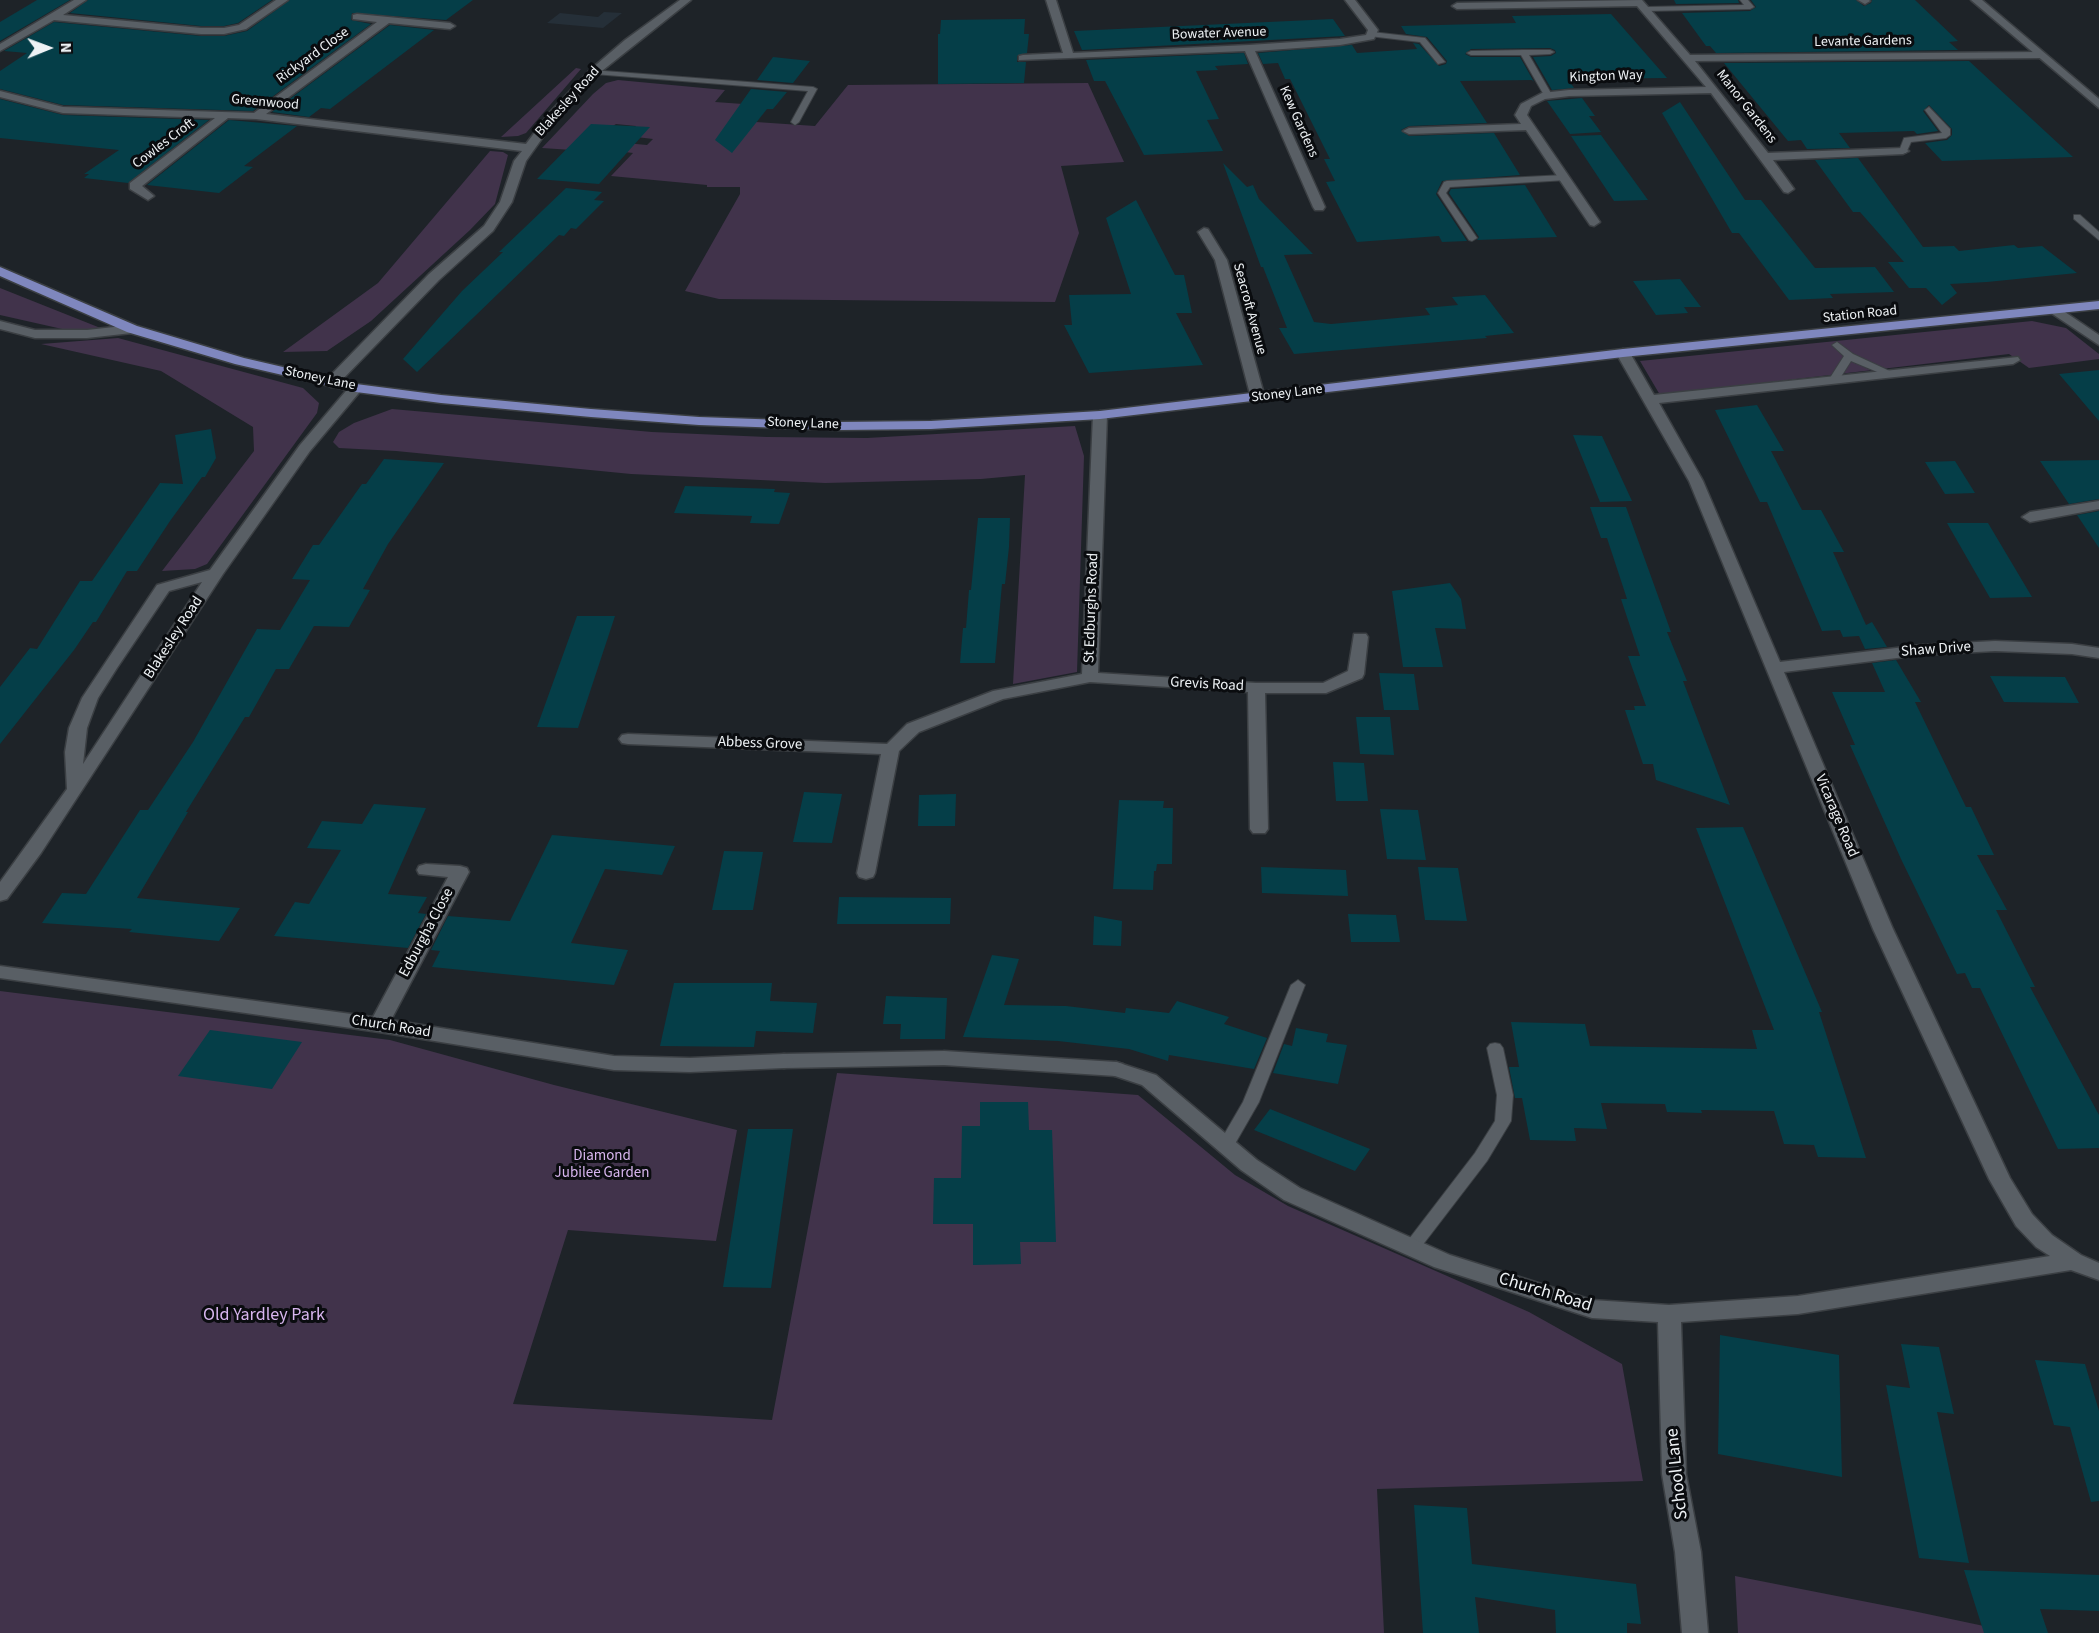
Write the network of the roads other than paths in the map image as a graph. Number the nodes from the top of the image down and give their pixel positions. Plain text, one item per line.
1 (81, 0) edge
2 (283, 0) edge
3 (686, 0) edge
4 (1051, 0) edge
5 (1350, 0) edge
6 (1744, 0) edge
7 (1977, 1) edge
8 (1640, 4) edge
9 (1457, 6) dead end
10 (53, 17) junction
11 (357, 17) dead end
12 (387, 20) junction
13 (450, 26) dead end
14 (1372, 34) junction
15 (0, 48) edge
16 (1249, 48) junction
17 (1550, 51) dead end
18 (1523, 52) junction
19 (1471, 53) dead end
20 (1069, 55) junction
21 (2040, 55) junction
22 (1023, 58) dead end
23 (1686, 58) junction
24 (1441, 62) dead end
25 (594, 72) junction
26 (1714, 90) junction
27 (0, 94) edge
28 (1548, 95) junction
29 (2099, 105) edge
30 (1929, 110) dead end
31 (226, 115) junction
32 (256, 116) junction
33 (795, 122) dead end
34 (1529, 127) junction
35 (1409, 131) dead end
36 (528, 148) junction
37 (1903, 151) joint
38 (1765, 157) junction
39 (1564, 178) junction
40 (1788, 189) dead end
41 (148, 196) dead end
42 (1319, 207) dead end
43 (2077, 217) dead end
44 (1594, 222) dead end
45 (1204, 232) dead end
46 (2099, 237) edge
47 (1472, 238) dead end
48 (0, 271) edge
49 (2099, 305) edge
50 (2056, 310) junction
51 (0, 325) edge
52 (132, 329) junction
53 (2099, 340) edge
54 (1837, 345) dead end
55 (1623, 353) junction
56 (1849, 356) junction
57 (2013, 360) dead end
58 (1892, 374) junction
59 (1833, 381) junction
60 (331, 383) junction
61 (356, 387) junction
62 (1258, 398) junction
63 (1650, 400) junction
64 (1100, 415) junction
65 (2099, 505) edge
66 (2030, 517) dead end
67 (216, 573) junction
68 (1360, 637) dead end
69 (2099, 653) edge
70 (1774, 668) junction
71 (1090, 677) junction
72 (1256, 688) junction
73 (628, 739) dead end
74 (891, 749) junction
75 (76, 789) junction
76 (1259, 829) dead end
77 (426, 870) dead end
78 (866, 873) dead end
79 (0, 895) edge
80 (0, 972) edge
81 (1298, 986) dead end
82 (379, 1025) junction
83 (1495, 1048) dead end
84 (1227, 1145) junction
85 (1412, 1246) junction
86 (2073, 1261) junction
87 (2099, 1272) edge
88 (1669, 1314) junction
89 (1695, 1633) edge

1 - 10 street
2 - 10 street
3 - 25 street, Blakesley Road
4 - 20 street
5 - 14 street
6 - 8 lane
7 - 21 street
8 - 9 street
8 - 23 street, Manor Gardens
10 - 15 street
11 - 12 street, Rickyard Close
12 - 13 street, Rickyard Close
12 - 32 street, Rickyard Close
14 - 16 street, Bowater Avenue
14 - 24 lane
16 - 20 street, Bowater Avenue
16 - 42 street, Kew Gardens
17 - 18 lane
18 - 19 lane
18 - 28 lane
20 - 22 street, Bowater Avenue
21 - 23 street, Levante Gardens
21 - 29 street
23 - 26 street, Manor Gardens
25 - 33 lane
25 - 36 street, Blakesley Road
26 - 28 street, Kington Way
26 - 38 street, Manor Gardens
27 - 31 street, Greenwood
28 - 34 street, Kington Way
30 - 37 lane
31 - 32 street, Greenwood
31 - 41 street, Cowles Croft
32 - 36 street, Greenwood
34 - 35 street
34 - 39 street
36 - 60 street, Blakesley Road
37 - 38 street, Manor Gardens
38 - 40 street
39 - 44 street
39 - 47 lane
43 - 46 lane
45 - 62 street, Seacroft Avenue
48 - 52 main road, Stoney Lane
49 - 50 main road, Station Road
50 - 53 street
50 - 55 main road, Station Road
51 - 52 street
52 - 60 main road, Stoney Lane
54 - 56 lane
55 - 62 main road, Stoney Lane
55 - 63 street, Vicarage Road
56 - 58 lane
56 - 59 lane
57 - 58 street
58 - 59 street
59 - 63 street
60 - 61 main road, Stoney Lane
61 - 64 main road, Stoney Lane
61 - 67 street, Blakesley Road
62 - 64 main road, Stoney Lane
63 - 70 street, Vicarage Road
64 - 71 street, St Edburghs Road
65 - 66 street
67 - 75 street, Blakesley Road
67 - 75 street
68 - 72 street
69 - 70 street, Shaw Drive
70 - 86 street, Vicarage Road
71 - 72 street, Grevis Road
71 - 74 street, St Edburghs Road
72 - 76 street, Grevis Road
73 - 74 street, Abbess Grove
74 - 78 street
75 - 79 street, Blakesley Road
77 - 82 street, Edburgha Close
80 - 82 street, Church Road
81 - 84 lane
82 - 84 street, Church Road
83 - 85 lane
84 - 85 street, Church Road
85 - 88 street, Church Road
86 - 87 street
86 - 88 street, Church Road
88 - 89 street, School Lane

